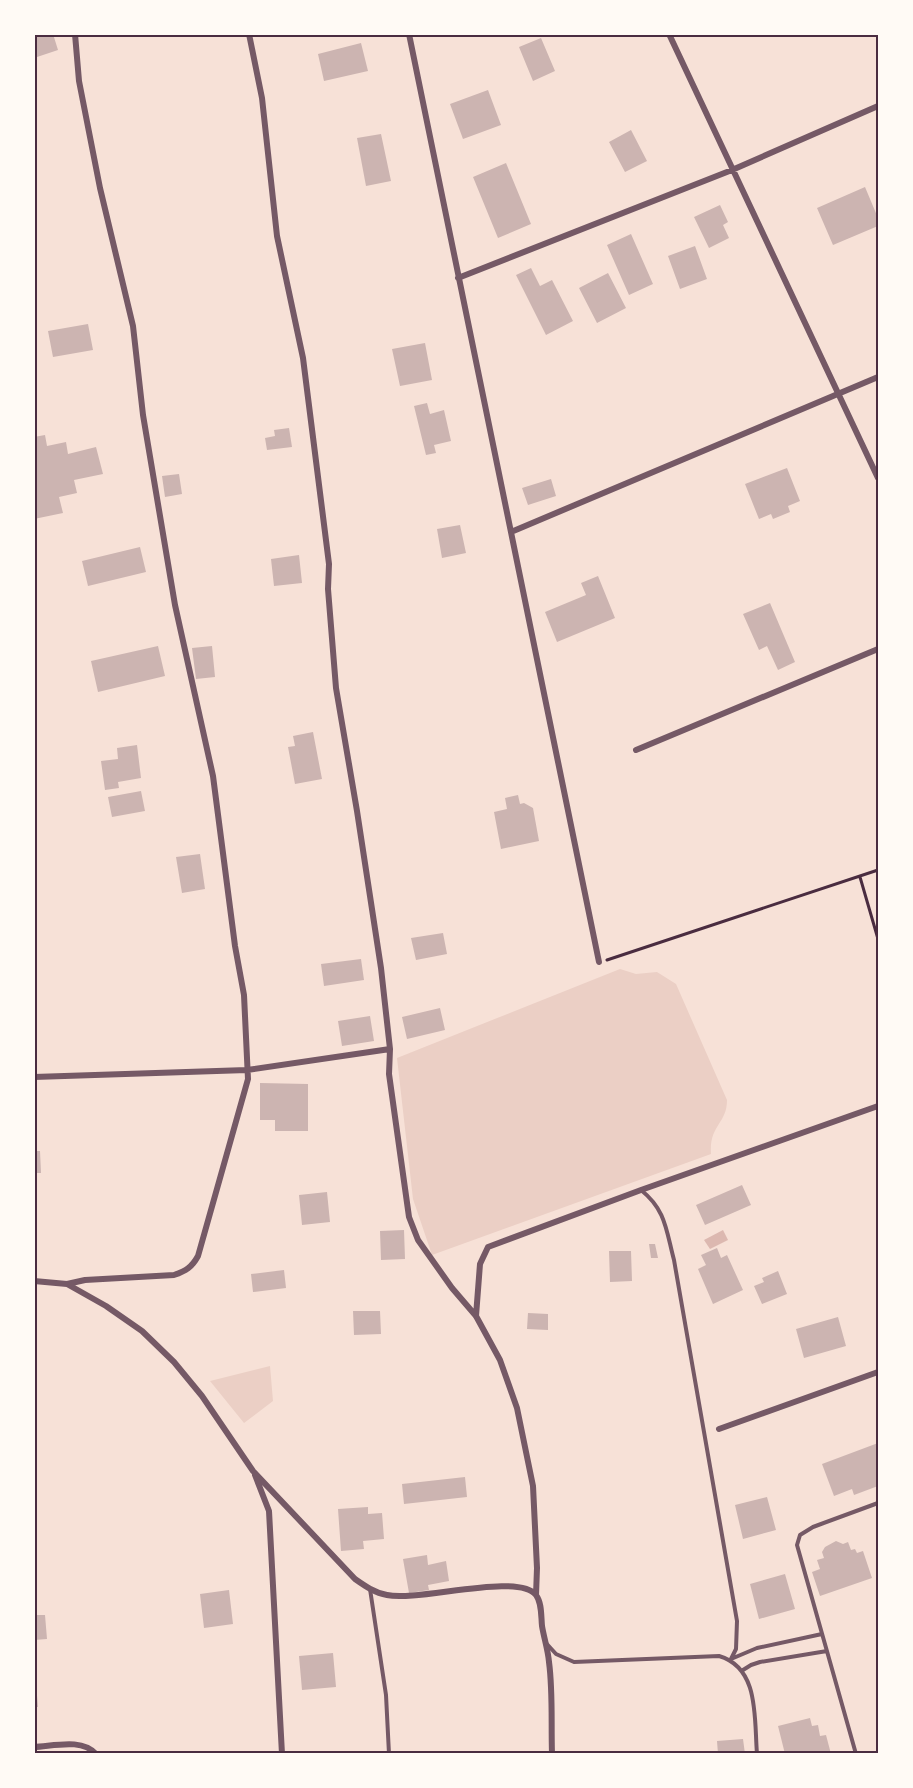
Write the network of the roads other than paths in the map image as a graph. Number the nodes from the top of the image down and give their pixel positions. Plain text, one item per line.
1 (75, 34) edge
2 (249, 34) edge
3 (419, 34) edge
4 (669, 34) edge
5 (409, 37) edge
6 (879, 106) edge
7 (732, 170) junction
8 (459, 278) junction
9 (879, 377) edge
10 (840, 394) junction
11 (879, 478) edge
12 (511, 532) junction
13 (879, 649) edge
14 (636, 750) dead end
15 (599, 962) road end
16 (390, 1049) junction
17 (247, 1070) junction
18 (34, 1077) edge
19 (879, 1106) edge
20 (641, 1190) junction
21 (34, 1281) edge
22 (67, 1284) junction
23 (476, 1316) junction
24 (879, 1372) edge
25 (719, 1429) dead end
26 (254, 1472) junction
27 (879, 1503) edge
28 (370, 1589) junction
29 (536, 1595) junction
30 (822, 1634) junction
31 (546, 1643) junction
32 (827, 1651) junction
33 (731, 1659) junction
34 (743, 1670) junction
35 (34, 1747) edge
36 (96, 1754) edge
37 (282, 1754) edge
38 (389, 1754) edge
39 (552, 1754) edge
40 (757, 1754) edge
41 (856, 1754) edge

1 - 17 street
2 - 16 street
3 - 5 street
4 - 7 street
5 - 8 street
6 - 7 street
7 - 8 street
7 - 10 street
8 - 12 street
9 - 10 street
10 - 11 street
10 - 12 street
12 - 15 street
13 - 14 street
16 - 17 street
16 - 23 street
17 - 18 street
17 - 22 street
19 - 20 street
20 - 23 street
20 - 33 lane
21 - 22 street
22 - 26 street
23 - 29 street
24 - 25 street
26 - 28 street
26 - 37 street
27 - 30 lane
28 - 29 street
28 - 38 lane
29 - 31 street
30 - 32 lane
30 - 33 lane
31 - 33 lane
31 - 39 street
32 - 34 lane
32 - 41 lane
33 - 34 lane
34 - 40 lane
35 - 36 street

